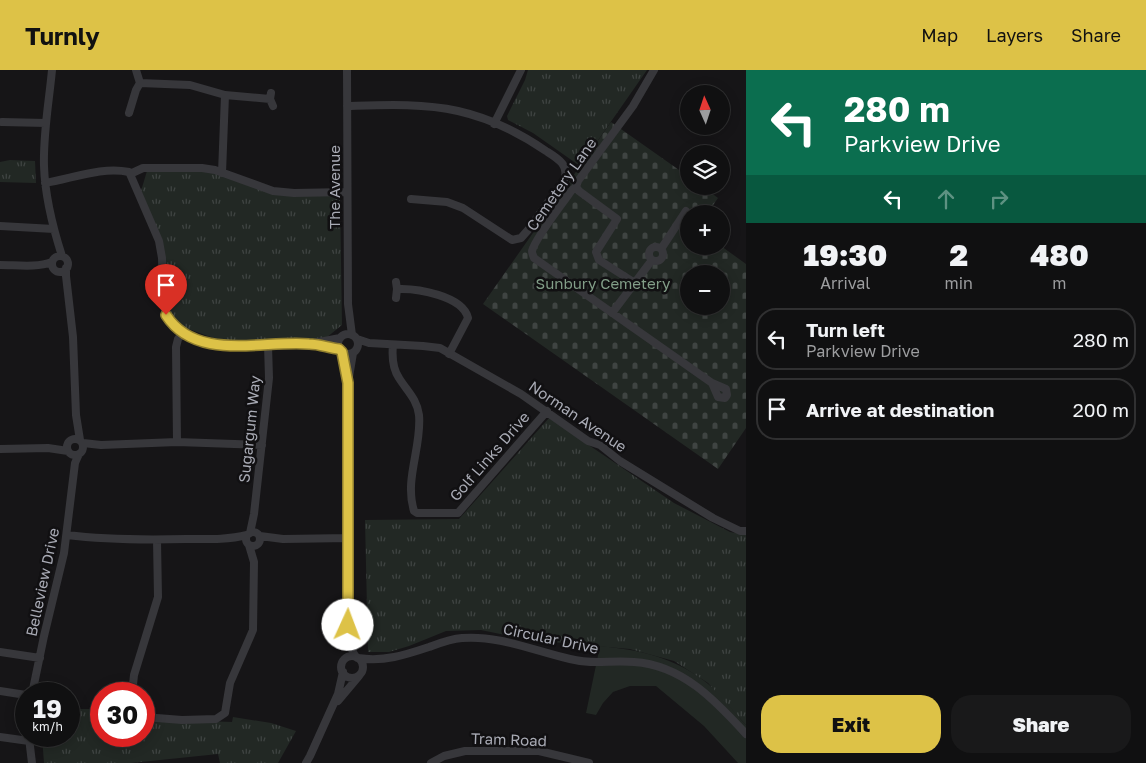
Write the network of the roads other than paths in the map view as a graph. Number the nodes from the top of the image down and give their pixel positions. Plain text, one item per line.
1 (52, 70) edge
2 (136, 70) edge
3 (347, 70) edge
4 (521, 70) edge
5 (654, 70) edge
6 (140, 83) junction
7 (225, 95) junction
8 (271, 99) dead end
9 (347, 106) junction
10 (129, 113) dead end
11 (2, 122) dead end
12 (46, 124) junction
13 (494, 124) junction
14 (222, 173) junction
15 (130, 174) junction
16 (45, 183) junction
17 (576, 187) junction
18 (347, 192) junction
19 (411, 199) dead end
20 (680, 220) edge
21 (0, 226) edge
22 (54, 228) junction
23 (56, 263) junction
24 (0, 265) edge
25 (66, 268) junction
26 (634, 283) junction
27 (68, 292) junction
28 (396, 298) dead end
29 (348, 304) junction
30 (612, 313) junction
31 (182, 334) junction
32 (341, 337) junction
33 (354, 337) junction
34 (309, 344) junction
35 (268, 345) junction
36 (391, 345) junction
37 (340, 351) junction
38 (355, 351) junction
39 (449, 354) junction
40 (348, 383) junction
41 (712, 383) dead end
42 (547, 411) junction
43 (177, 442) junction
44 (262, 445) junction
45 (75, 447) junction
46 (0, 449) edge
47 (746, 531) edge
48 (67, 535) junction
49 (349, 538) junction
50 (253, 539) junction
51 (157, 540) junction
52 (349, 614) junction
53 (0, 652) edge
54 (357, 657) junction
55 (40, 658) junction
56 (344, 660) junction
57 (343, 672) junction
58 (359, 676) junction
59 (35, 682) edge
60 (133, 682) edge
61 (0, 691) edge
62 (15, 693) edge
63 (328, 716) junction
64 (155, 718) edge
65 (746, 734) edge
66 (0, 737) edge
67 (15, 738) edge
68 (30, 747) edge
69 (314, 747) junction
70 (32, 763) edge
71 (300, 763) edge
72 (306, 763) edge
73 (430, 763) edge
74 (589, 763) edge

1 - 12 street
2 - 6 street
3 - 9 street, The Avenue
4 - 13 street
5 - 17 street, Cemetery Lane
6 - 7 street
6 - 10 street
7 - 8 street
7 - 14 street
9 - 13 street
9 - 18 street, The Avenue
11 - 12 street
12 - 16 street
13 - 19 street
14 - 15 street
14 - 18 street
15 - 16 street
15 - 31 street
16 - 22 street
17 - 26 street
17 - 30 street, Cemetery Lane
18 - 29 street, The Avenue
20 - 26 street
21 - 22 street
22 - 23 street
23 - 24 street
23 - 25 street
23 - 25 street, Belleview Drive
23 - 27 street, Belleview Drive
25 - 27 street, Belleview Drive
26 - 30 street
27 - 45 street, Belleview Drive
28 - 39 street
29 - 32 street, The Avenue
29 - 33 street, The Avenue
30 - 41 street, Cemetery Lane
31 - 35 street
31 - 43 street
32 - 33 street
32 - 34 street
32 - 37 street
33 - 36 street, Norman Avenue
33 - 38 street
34 - 35 street
34 - 37 street
35 - 44 street, Sugargum Way
36 - 38 street, Norman Avenue
36 - 39 street, Norman Avenue
36 - 42 street, Golf Links Drive
37 - 38 street
37 - 40 street
38 - 40 street
39 - 42 street, Norman Avenue
40 - 49 street
42 - 47 street, Norman Avenue
43 - 44 street
43 - 45 street
44 - 50 street, Sugargum Way
45 - 46 street
45 - 48 street, Belleview Drive
48 - 51 street
48 - 55 street, Belleview Drive
49 - 50 street
49 - 52 street
50 - 51 street
50 - 64 street, Sugargum Way
51 - 60 street
52 - 54 street
52 - 56 street
53 - 55 street
54 - 56 street
54 - 58 street
54 - 65 street, Circular Drive
55 - 59 street, Belleview Drive
56 - 57 street
57 - 58 street
57 - 63 street
58 - 63 street
61 - 62 street
63 - 69 street
66 - 67 street
68 - 70 street
69 - 71 street
69 - 72 street
73 - 74 street, Tram Road

